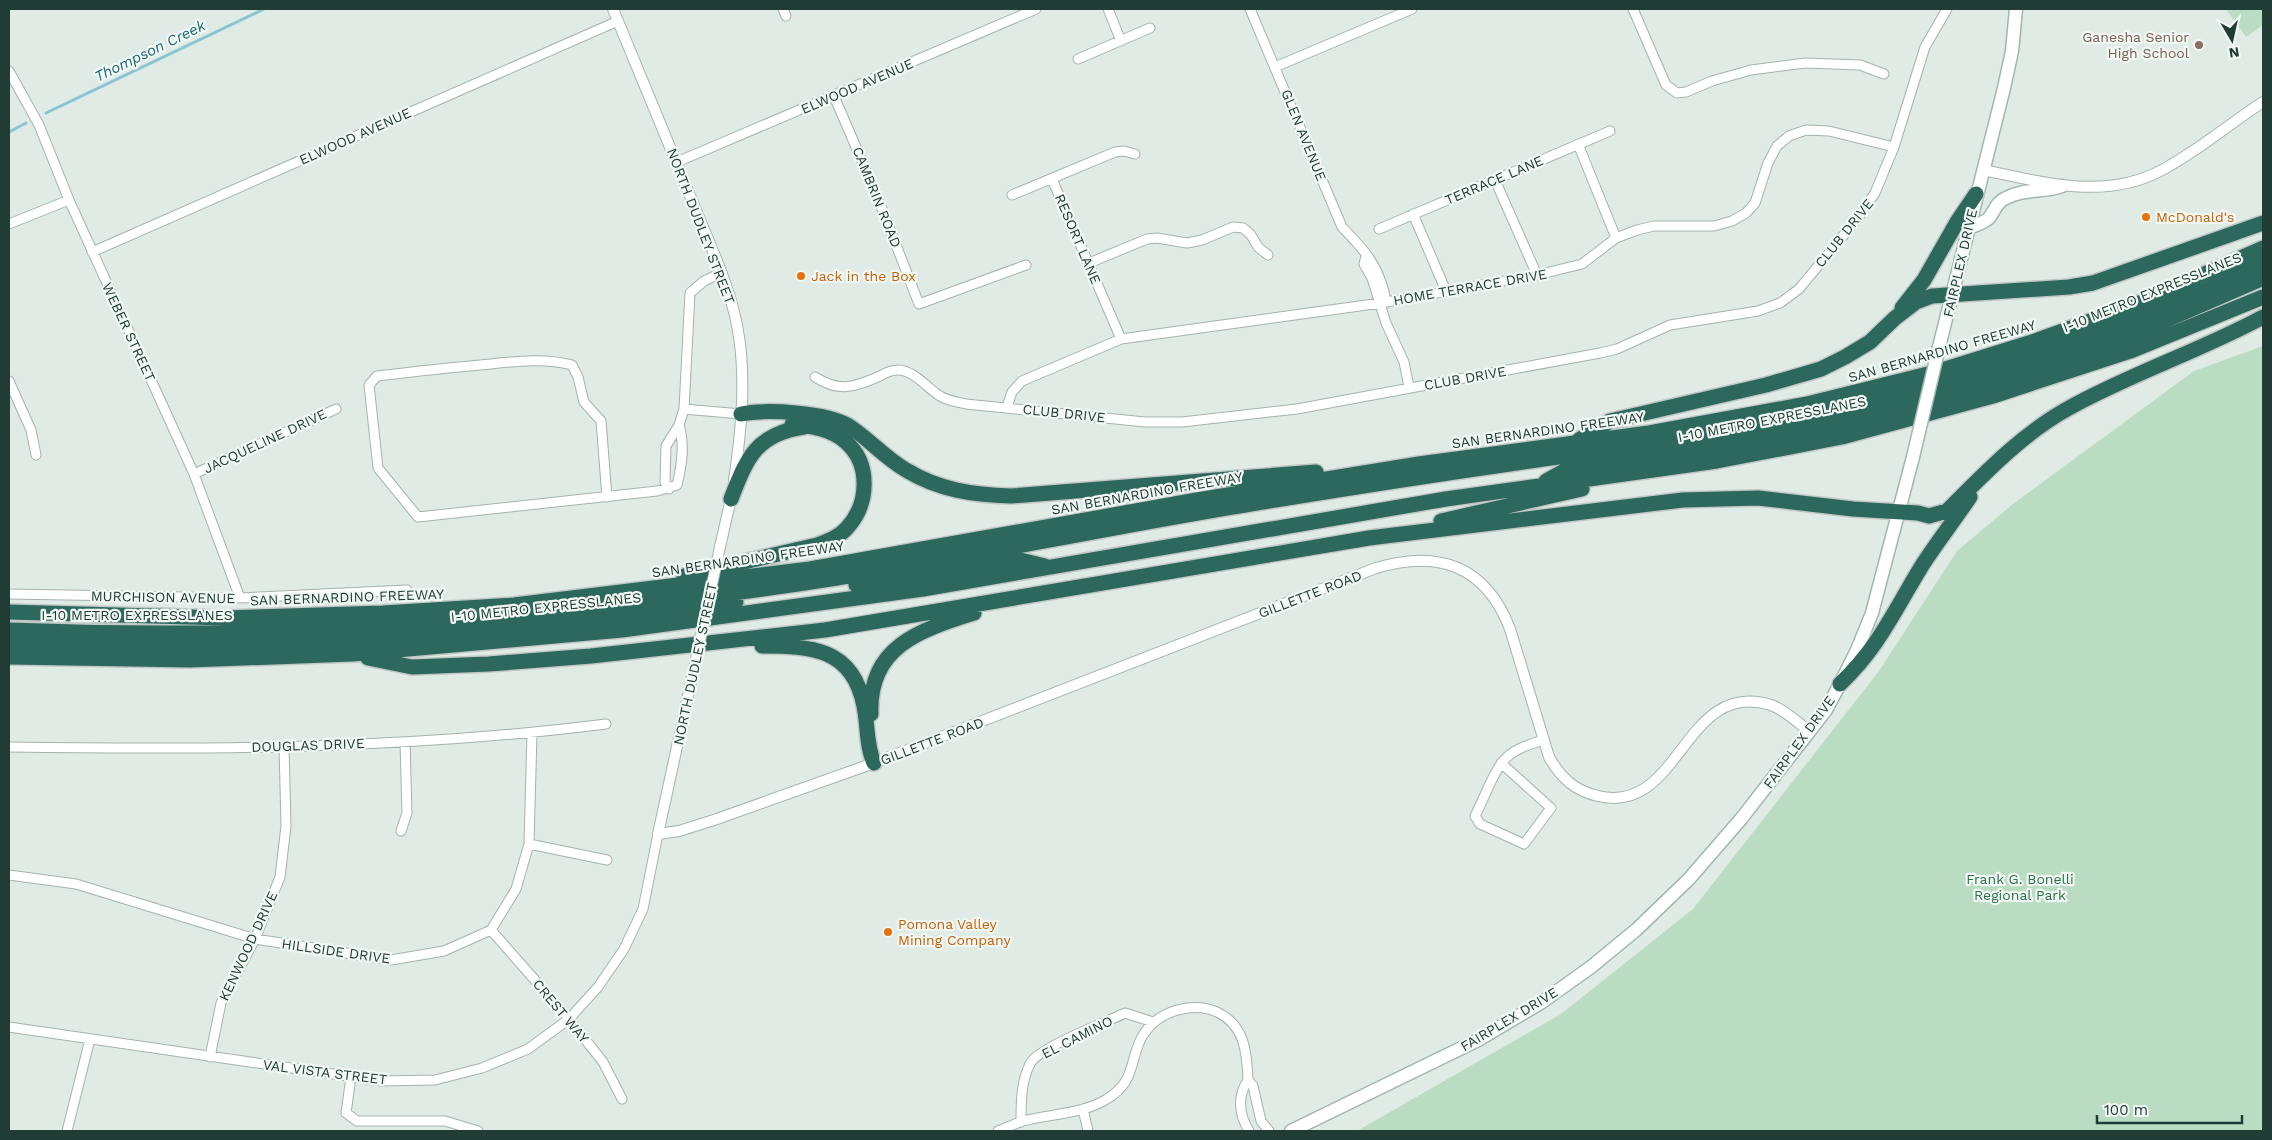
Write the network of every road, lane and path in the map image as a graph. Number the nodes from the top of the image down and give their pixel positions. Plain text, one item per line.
1 (613, 9) edge
2 (1036, 9) edge
3 (1108, 9) edge
4 (1250, 9) edge
5 (1412, 9) edge
6 (1633, 9) edge
7 (1947, 9) edge
8 (2016, 9) edge
9 (618, 21) junction
10 (1150, 28) dead end
11 (1121, 41) junction
12 (1078, 59) dead end
13 (1276, 67) junction
14 (9, 71) edge
15 (1884, 74) dead end
16 (834, 96) junction
17 (2263, 102) edge
18 (1610, 131) dead end
19 (1578, 144) junction
20 (1894, 146) junction
21 (1134, 154) dead end
22 (677, 162) junction
23 (1983, 170) junction
24 (1052, 179) junction
25 (1495, 180) junction
26 (2062, 186) junction
27 (1976, 194) junction
28 (1012, 195) dead end
29 (69, 200) junction
30 (1413, 214) junction
31 (2263, 223) edge
32 (9, 224) edge
33 (1968, 228) junction
34 (1379, 229) dead end
35 (1616, 238) junction
36 (2263, 248) edge
37 (92, 252) junction
38 (1268, 255) dead end
39 (1088, 263) junction
40 (2263, 264) edge
41 (1026, 265) dead end
42 (722, 273) junction
43 (1537, 275) junction
44 (2263, 278) edge
45 (1446, 291) junction
46 (1951, 296) junction
47 (2263, 297) edge
48 (1381, 303) junction
49 (2263, 317) edge
50 (1895, 318) junction
51 (1121, 339) junction
52 (815, 377) dead end
53 (9, 381) edge
54 (1409, 388) junction
55 (1007, 407) junction
56 (336, 408) dead end
57 (684, 409) junction
58 (741, 414) junction
59 (679, 425) junction
60 (810, 426) junction
61 (1574, 443) junction
62 (665, 453) junction
63 (36, 455) dead end
64 (682, 456) junction
65 (1997, 463) junction
66 (1420, 464) junction
67 (1682, 466) junction
68 (194, 474) junction
69 (1538, 486) junction
70 (669, 488) junction
71 (607, 497) junction
72 (731, 498) junction
73 (1898, 512) junction
74 (1369, 538) junction
75 (1051, 568) junction
76 (407, 590) dead end
77 (622, 592) junction
78 (9, 594) edge
79 (1037, 594) junction
80 (240, 598) junction
81 (9, 612) edge
82 (9, 630) edge
83 (9, 643) edge
84 (678, 647) junction
85 (352, 654) junction
86 (9, 656) edge
87 (1840, 684) junction
88 (606, 724) dead end
89 (1808, 731) junction
90 (532, 733) junction
91 (1543, 740) junction
92 (405, 742) junction
93 (284, 746) junction
94 (9, 747) edge
95 (874, 763) junction
96 (1501, 763) junction
97 (401, 830) dead end
98 (658, 834) junction
99 (529, 844) junction
100 (607, 860) dead end
101 (9, 875) edge
102 (491, 930) junction
103 (255, 938) junction
104 (569, 1019) junction
105 (1154, 1022) junction
106 (9, 1027) edge
107 (90, 1039) junction
108 (210, 1057) junction
109 (350, 1077) junction
110 (1248, 1080) junction
111 (622, 1099) dead end
112 (1257, 1108) junction
113 (1083, 1109) junction
114 (1242, 1112) junction
115 (1021, 1122) junction
116 (67, 1131) edge
117 (478, 1131) edge
118 (998, 1131) edge
119 (1088, 1131) edge
120 (1249, 1131) edge
121 (1269, 1131) edge
122 (1291, 1131) edge

1 - 9 street, NORTH DUDLEY STREET
2 - 16 street, ELWOOD AVENUE
3 - 11 street
4 - 13 street, GLEN AVENUE
5 - 13 street
6 - 15 street
7 - 20 street, CLUB DRIVE
8 - 23 main road, FAIRPLEX DRIVE
9 - 22 street, NORTH DUDLEY STREET
9 - 37 street, ELWOOD AVENUE
10 - 11 street
11 - 12 street
13 - 48 street, GLEN AVENUE
14 - 29 street, WEBER STREET
16 - 22 street, ELWOOD AVENUE
16 - 41 street, CAMBRIN ROAD
17 - 26 street
18 - 19 street, TERRACE LANE
19 - 25 street, TERRACE LANE
19 - 35 street
20 - 35 street, HOME TERRACE DRIVE
20 - 54 street, CLUB DRIVE
21 - 24 street
22 - 42 street, NORTH DUDLEY STREET
23 - 26 street
23 - 27 main road, FAIRPLEX DRIVE
24 - 28 street, RESORT LANE
24 - 39 street, RESORT LANE
25 - 30 street, TERRACE LANE
25 - 43 street
26 - 33 main road
27 - 33 main road, FAIRPLEX DRIVE
27 - 50 highway
29 - 32 street
29 - 37 street, WEBER STREET
30 - 34 street, TERRACE LANE
30 - 45 street
31 - 46 highway
33 - 46 main road, FAIRPLEX DRIVE
35 - 43 street, HOME TERRACE DRIVE
36 - 61 highway, SAN BERNARDINO FREEWAY
37 - 68 street, WEBER STREET
38 - 39 street
39 - 51 street, RESORT LANE
40 - 82 highway, I-10 METRO EXPRESSLANES
42 - 57 street
42 - 58 street, NORTH DUDLEY STREET
43 - 45 street, HOME TERRACE DRIVE
44 - 69 highway, I-10 METRO EXPRESSLANES
45 - 48 street, HOME TERRACE DRIVE
46 - 50 highway
46 - 73 main road, FAIRPLEX DRIVE, bridge
47 - 67 highway
48 - 51 street, HOME TERRACE DRIVE
48 - 54 street, GLEN AVENUE
49 - 65 highway
50 - 61 highway
51 - 55 street, HOME TERRACE DRIVE
52 - 55 street, CLUB DRIVE
53 - 63 street
54 - 55 street, CLUB DRIVE
56 - 68 street, JACQUELINE DRIVE
57 - 58 street
57 - 59 street
58 - 60 highway
58 - 66 highway
58 - 72 street, NORTH DUDLEY STREET
59 - 62 street
59 - 64 street
60 - 72 highway
60 - 77 highway
61 - 66 highway, SAN BERNARDINO FREEWAY
62 - 64 street
62 - 70 street
64 - 70 street
65 - 73 highway
65 - 87 highway
66 - 77 highway, SAN BERNARDINO FREEWAY
67 - 69 highway
67 - 74 highway
68 - 80 street, WEBER STREET
69 - 75 highway
70 - 71 street
71 - 71 street
72 - 98 street, NORTH DUDLEY STREET, bridge
73 - 74 highway
73 - 87 main road, FAIRPLEX DRIVE
74 - 79 highway
75 - 83 highway, I-10 METRO EXPRESSLANES
75 - 85 highway
76 - 80 street, MURCHISON AVENUE
77 - 81 highway, SAN BERNARDINO FREEWAY
78 - 80 street, MURCHISON AVENUE
79 - 84 highway
79 - 95 highway
84 - 85 highway
84 - 95 highway
85 - 86 highway
87 - 89 main road, FAIRPLEX DRIVE
88 - 90 street, DOUGLAS DRIVE
89 - 91 street, GILLETTE ROAD
89 - 122 main road, FAIRPLEX DRIVE
90 - 92 street, DOUGLAS DRIVE
90 - 99 street
91 - 95 street, GILLETTE ROAD
91 - 96 street
92 - 93 street, DOUGLAS DRIVE
92 - 97 street
93 - 94 street, DOUGLAS DRIVE
93 - 103 street, KENWOOD DRIVE
95 - 98 street, GILLETTE ROAD
96 - 96 street
98 - 104 street, VAL VISTA STREET
99 - 100 street
99 - 102 street
101 - 103 street, HILLSIDE DRIVE
102 - 103 street, HILLSIDE DRIVE
102 - 104 street, CREST WAY
103 - 108 street, KENWOOD DRIVE
104 - 109 street, VAL VISTA STREET
104 - 111 street, CREST WAY
105 - 110 street
105 - 113 street
105 - 115 street, EL CAMINO
106 - 107 street, VAL VISTA STREET
107 - 108 street, VAL VISTA STREET
107 - 116 street
108 - 109 street, VAL VISTA STREET
109 - 117 street
110 - 112 street
110 - 114 street
112 - 114 street
112 - 121 street
113 - 115 street
113 - 119 street
114 - 120 street
115 - 118 street

